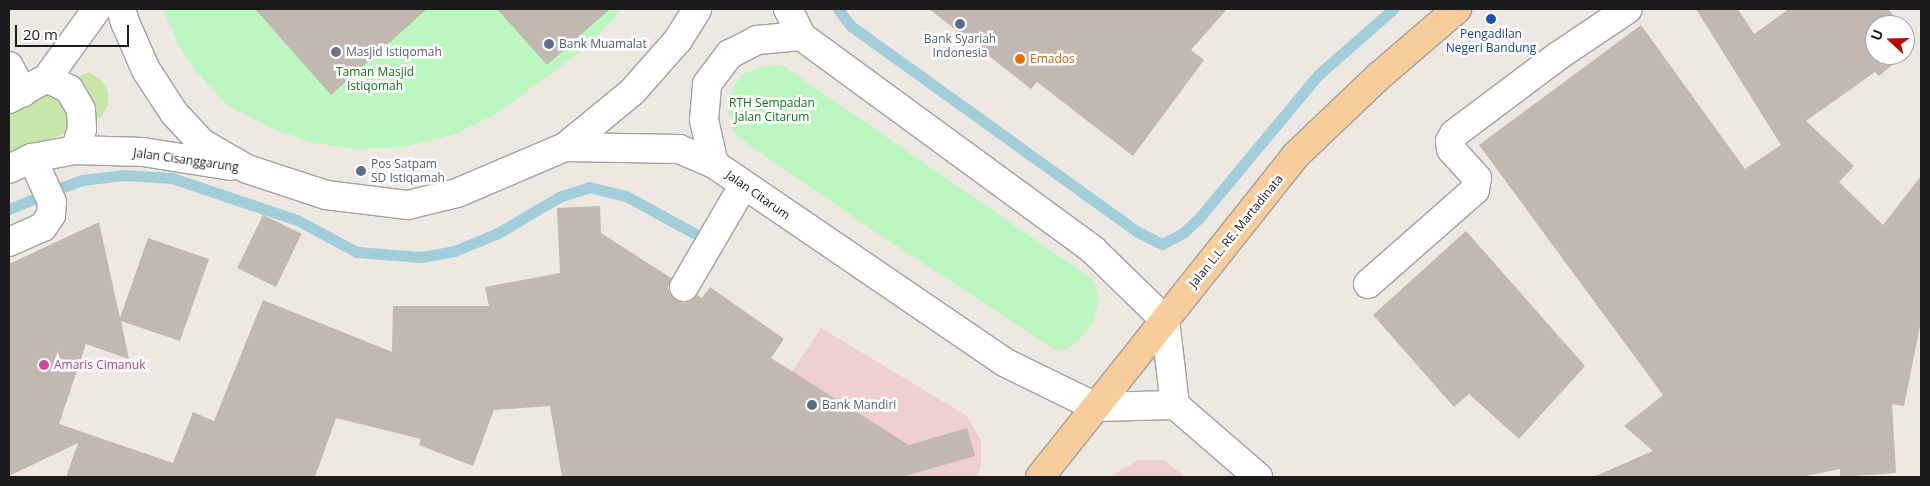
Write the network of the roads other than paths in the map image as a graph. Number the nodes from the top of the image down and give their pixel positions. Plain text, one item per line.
1 (97, 9) edge
2 (121, 9) edge
3 (697, 9) edge
4 (788, 9) edge
5 (1457, 9) edge
6 (1628, 9) edge
7 (801, 36) junction
8 (9, 66) edge
9 (47, 78) junction
10 (16, 96) edge
11 (564, 147) junction
12 (75, 150) junction
13 (21, 164) edge
14 (714, 164) junction
15 (247, 169) junction
16 (743, 186) junction
17 (9, 242) edge
18 (1368, 284) dead end
19 (684, 287) dead end
20 (1165, 320) junction
21 (1175, 405) junction
22 (1096, 407) junction
23 (1040, 477) edge
24 (1258, 477) edge

1 - 9 street
2 - 15 street
3 - 11 street
4 - 7 street
5 - 20 main road, Jalan L.L. RE. Martadinata
6 - 18 street
7 - 14 street
7 - 20 street
8 - 10 street
9 - 10 street
9 - 12 street
11 - 14 street, Jalan Citarum
11 - 15 street
12 - 13 street, Jalan Cisanggarung
12 - 15 street, Jalan Cisanggarung
13 - 17 street
14 - 16 street, Jalan Citarum
16 - 19 street
16 - 22 street, Jalan Citarum
20 - 21 street
20 - 22 main road, Jalan L.L. RE. Martadinata
21 - 22 street
21 - 24 street
22 - 23 main road, Jalan L.L. RE. Martadinata

